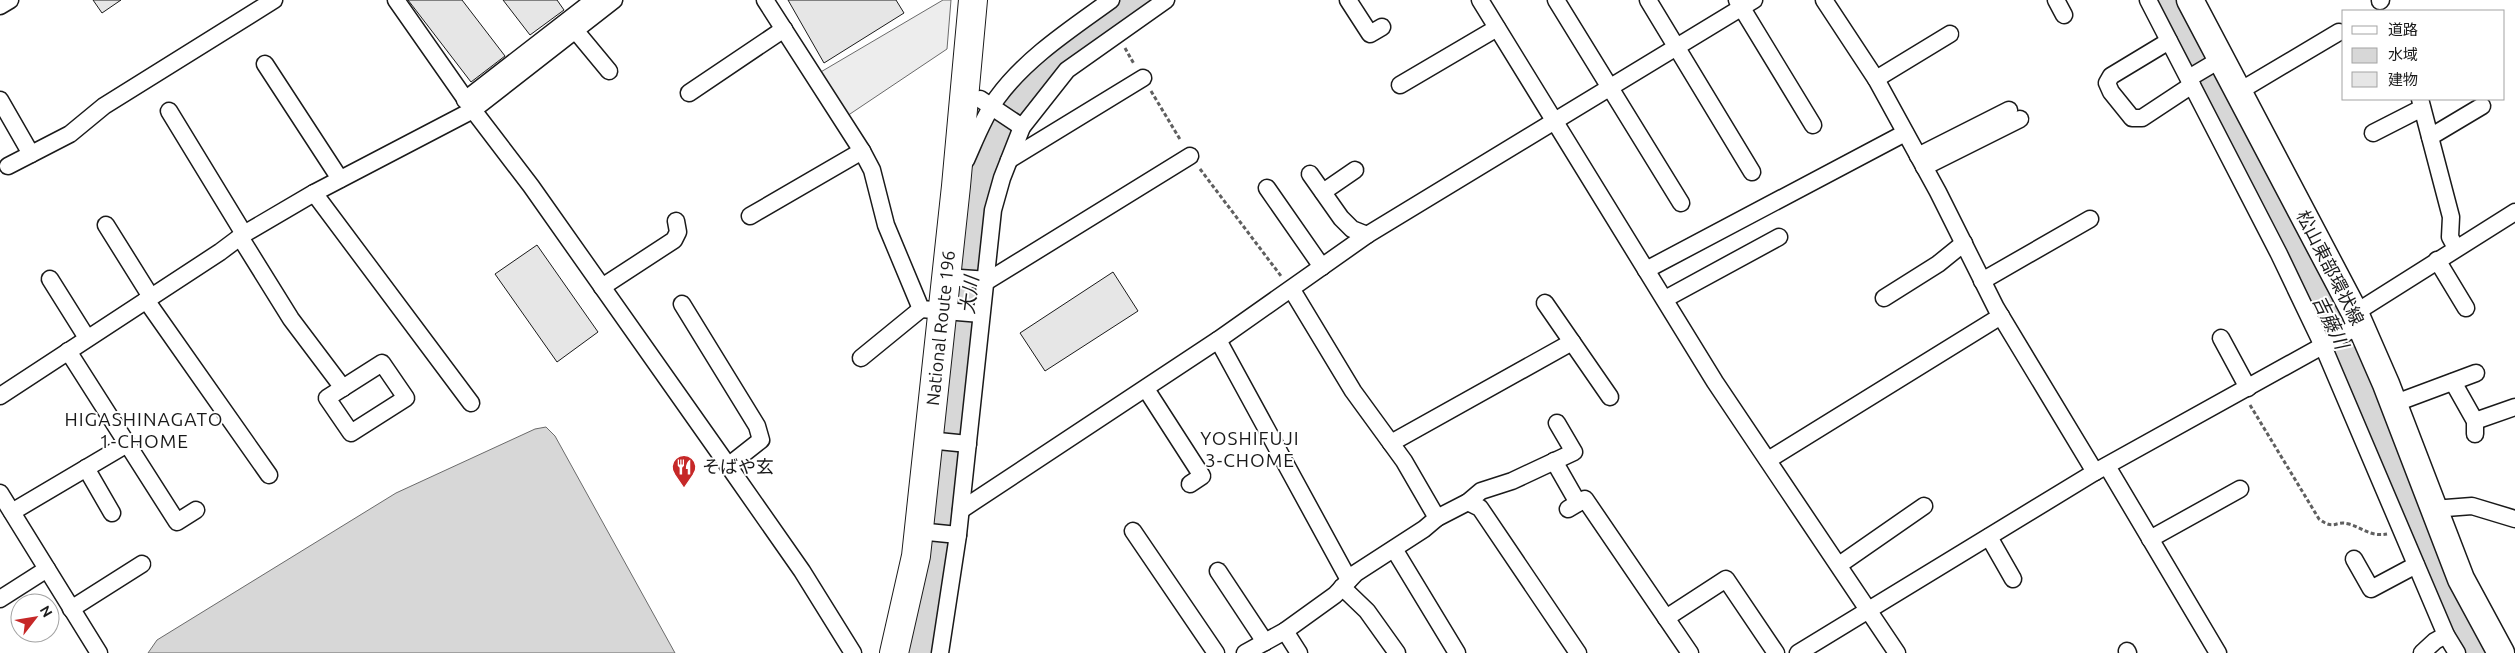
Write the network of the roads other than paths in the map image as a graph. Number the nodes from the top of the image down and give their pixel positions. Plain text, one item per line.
1 (10, 0) edge
2 (274, 0) edge
3 (396, 0) edge
4 (594, 0) edge
5 (614, 0) edge
6 (765, 0) edge
7 (972, 0) edge
8 (1111, 0) edge
9 (1166, 0) edge
10 (1348, 0) edge
11 (1556, 0) edge
12 (1648, 0) edge
13 (1824, 0) edge
14 (2056, 0) edge
15 (2148, 0) edge
16 (2190, 0) edge
17 (1483, 1) edge
18 (1744, 3) edge
19 (0, 6) edge
20 (574, 6) edge
21 (2064, 15) dead end
22 (1382, 27) dead end
23 (1497, 28) junction
24 (784, 29) junction
25 (575, 30) junction
26 (2339, 32) dead end
27 (1950, 34) dead end
28 (2170, 41) junction
29 (1676, 48) junction
30 (2218, 61) junction
31 (265, 64) dead end
32 (608, 71) dead end
33 (1143, 78) dead end
34 (1876, 79) junction
35 (2191, 80) junction
36 (1400, 85) dead end
37 (1610, 89) junction
38 (2238, 92) junction
39 (690, 93) dead end
40 (0, 100) edge
41 (987, 101) junction
42 (2421, 103) edge
43 (469, 105) junction
44 (2482, 106) dead end
45 (169, 111) dead end
46 (2014, 115) dead end
47 (1556, 122) junction
48 (1813, 125) dead end
49 (1022, 127) junction
50 (1905, 133) junction
51 (2373, 133) dead end
52 (2430, 137) junction
53 (862, 150) junction
54 (31, 154) junction
55 (1190, 156) dead end
56 (1009, 160) junction
57 (1921, 162) junction
58 (8, 166) dead end
59 (1355, 170) dead end
60 (1752, 172) dead end
61 (1310, 174) dead end
62 (340, 179) junction
63 (1267, 188) dead end
64 (1323, 192) junction
65 (314, 193) junction
66 (1681, 203) dead end
67 (2515, 212) edge
68 (750, 216) dead end
69 (2090, 219) dead end
70 (676, 221) dead end
71 (106, 225) dead end
72 (1367, 235) junction
73 (242, 236) junction
74 (1779, 237) dead end
75 (1964, 243) junction
76 (2456, 248) junction
77 (2437, 260) junction
78 (1322, 267) junction
79 (1646, 270) junction
80 (953, 278) junction
81 (50, 279) dead end
82 (982, 280) junction
83 (1982, 281) junction
84 (602, 287) junction
85 (1292, 290) junction
86 (1884, 298) dead end
87 (148, 299) junction
88 (1664, 299) junction
89 (1545, 303) dead end
90 (682, 304) dead end
91 (2466, 308) dead end
92 (940, 310) junction
93 (978, 314) junction
94 (2000, 316) junction
95 (2356, 322) junction
96 (87, 338) junction
97 (2221, 338) dead end
98 (1218, 340) junction
99 (1572, 342) junction
100 (2326, 344) junction
101 (68, 351) junction
102 (861, 358) dead end
103 (2476, 373) dead end
104 (2453, 382) junction
105 (343, 388) junction
106 (1146, 389) junction
107 (2245, 389) junction
108 (0, 396) edge
109 (1610, 397) dead end
110 (471, 403) dead end
111 (2394, 404) junction
112 (2515, 407) edge
113 (1557, 423) dead end
114 (936, 441) junction
115 (1391, 443) junction
116 (127, 444) junction
117 (966, 444) junction
118 (1768, 460) junction
119 (1554, 461) junction
120 (728, 466) junction
121 (86, 468) junction
122 (2101, 469) junction
123 (269, 475) dead end
124 (1190, 484) dead end
125 (2240, 489) dead end
126 (4, 502) edge
127 (1468, 502) junction
128 (1924, 506) dead end
129 (2433, 509) junction
130 (196, 510) dead end
131 (961, 510) junction
132 (112, 513) dead end
133 (1437, 518) junction
134 (2515, 519) edge
135 (1133, 530) dead end
136 (926, 531) junction
137 (956, 534) junction
138 (1989, 537) junction
139 (2150, 539) junction
140 (1394, 549) junction
141 (2354, 559) dead end
142 (142, 564) dead end
143 (1838, 565) junction
144 (2416, 565) junction
145 (47, 569) junction
146 (1218, 571) dead end
147 (2013, 579) dead end
148 (1346, 584) junction
149 (0, 599) edge
150 (71, 609) junction
151 (1869, 610) junction
152 (1666, 618) junction
153 (1285, 631) junction
154 (2446, 635) junction
155 (1265, 642) junction
156 (94, 651) edge
157 (853, 653) edge
158 (894, 653) edge
159 (940, 653) edge
160 (1216, 653) edge
161 (1245, 653) edge
162 (1299, 653) edge
163 (1397, 653) edge
164 (1457, 653) edge
165 (1578, 653) edge
166 (1690, 653) edge
167 (1776, 653) edge
168 (1798, 653) edge
169 (1897, 653) edge
170 (2218, 653) edge
171 (2422, 653) edge
172 (2457, 653) edge
173 (2500, 653) edge

1 - 19 street
2 - 54 street
3 - 43 street
4 - 20 street
5 - 25 street
6 - 24 street
7 - 41 highway, National Route 196
8 - 41 street
9 - 49 street
10 - 22 street
11 - 37 street
12 - 29 street
13 - 34 street
14 - 21 street
15 - 28 street
16 - 30 main road, 松山東部環状線
17 - 23 street
18 - 29 street
18 - 48 street
20 - 43 street
23 - 36 street
23 - 47 street
24 - 39 street
24 - 53 street
25 - 32 street
25 - 43 street
26 - 38 street
27 - 34 street
28 - 35 street
28 - 35 street
29 - 37 street
29 - 60 street
30 - 35 street
30 - 38 main road, 松山東部環状線
31 - 62 street
33 - 56 street
34 - 50 street
35 - 100 street
37 - 47 street
37 - 66 street
38 - 95 main road, 松山東部環状線
40 - 54 street
41 - 49 street
41 - 80 highway, National Route 196
42 - 51 street
42 - 52 street
43 - 62 street
43 - 84 street
44 - 52 street
45 - 73 street
46 - 57 street
47 - 72 street
47 - 79 street
49 - 56 street
50 - 57 street
50 - 79 street
52 - 76 street
53 - 68 street
53 - 92 street
54 - 58 street
55 - 82 street
56 - 82 street
57 - 75 street
59 - 64 street
61 - 64 street
62 - 65 street
63 - 78 street
64 - 72 street
65 - 73 street
65 - 110 street
67 - 76 street
69 - 83 street
70 - 84 street
71 - 87 street
72 - 78 street
73 - 87 street
73 - 105 street
74 - 88 street
75 - 83 street
75 - 86 street
76 - 77 street
77 - 91 street
77 - 95 street
78 - 85 street
79 - 88 street
80 - 82 street
80 - 92 highway, National Route 196
81 - 96 street
82 - 93 street
83 - 94 street
84 - 120 street
85 - 98 street
85 - 115 street
87 - 96 street
87 - 123 street
88 - 118 street
89 - 99 street
90 - 120 street
92 - 93 street
92 - 102 street
92 - 114 highway, National Route 196
93 - 117 street
94 - 118 street
94 - 122 street
95 - 100 street
95 - 111 main road, 松山東部環状線
96 - 101 street
97 - 107 street
98 - 106 street
98 - 148 street
99 - 109 street
99 - 115 street
100 - 107 street
100 - 144 street
101 - 108 street
101 - 116 street
103 - 104 street
104 - 111 street
104 - 112 street
105 - 105 street
106 - 124 street
106 - 131 street
107 - 122 street
111 - 129 main road, 松山東部環状線
113 - 119 street
114 - 117 street
114 - 136 highway, National Route 196
115 - 133 street
116 - 121 street
116 - 130 street
117 - 131 street
118 - 143 street
119 - 127 street
119 - 152 street
120 - 157 street
121 - 126 street
121 - 132 street
122 - 138 street
122 - 139 street
125 - 139 street
126 - 145 street
127 - 133 street
127 - 165 street
128 - 143 street
129 - 134 street
129 - 173 main road, 松山東部環状線
131 - 137 street
133 - 140 street
135 - 160 street
136 - 137 street
136 - 158 highway, National Route 196
137 - 159 street
138 - 147 street
138 - 151 street
139 - 170 street
140 - 148 street
140 - 164 street
141 - 144 street
142 - 150 street
143 - 151 street
144 - 154 street
145 - 149 street
145 - 150 street
146 - 155 street
148 - 153 street
148 - 163 street
150 - 156 street
151 - 168 street
151 - 169 street
152 - 166 street
152 - 167 street
153 - 155 street
153 - 162 street
154 - 171 street
154 - 172 street
155 - 161 street

